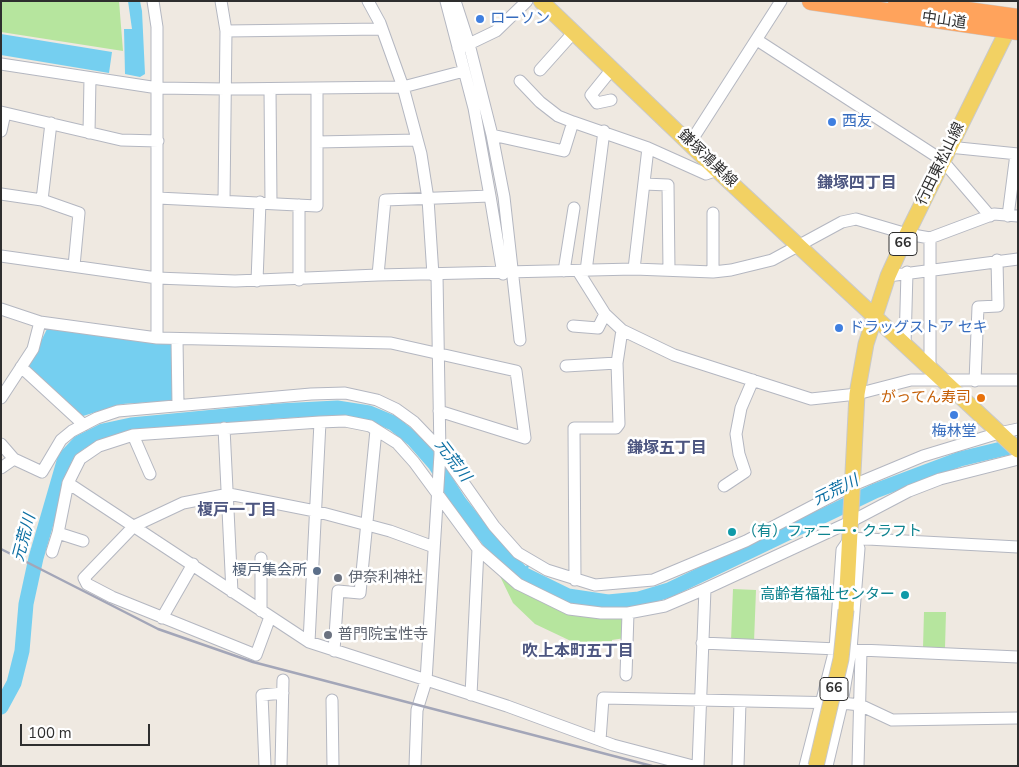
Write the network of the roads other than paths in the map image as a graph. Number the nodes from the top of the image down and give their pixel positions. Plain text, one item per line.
1 (153, 1) edge
2 (221, 1) edge
3 (368, 1) edge
4 (446, 1) edge
5 (455, 1) edge
6 (528, 1) edge
7 (541, 1) edge
8 (781, 1) edge
9 (811, 1) edge
10 (896, 1) edge
11 (973, 6) edge
12 (1015, 21) edge
13 (382, 28) junction
14 (226, 31) junction
15 (574, 32) junction
16 (757, 40) junction
17 (463, 46) junction
18 (1, 64) edge
19 (612, 69) junction
20 (540, 70) dead end
21 (464, 71) junction
22 (90, 78) junction
23 (520, 81) dead end
24 (404, 87) junction
25 (158, 88) junction
26 (318, 88) junction
27 (225, 89) junction
28 (270, 89) junction
29 (611, 100) dead end
30 (3, 113) edge
31 (573, 122) junction
32 (51, 123) junction
33 (1, 131) edge
34 (604, 131) junction
35 (89, 132) junction
36 (492, 135) junction
37 (158, 140) junction
38 (417, 140) junction
39 (317, 142) junction
40 (690, 143) junction
41 (648, 148) junction
42 (946, 154) junction
43 (1017, 154) edge
44 (717, 170) junction
45 (644, 184) junction
46 (1, 194) edge
47 (490, 196) junction
48 (158, 198) junction
49 (428, 198) junction
50 (42, 200) junction
51 (224, 201) junction
52 (265, 203) junction
53 (299, 205) junction
54 (574, 208) dead end
55 (713, 213) dead end
56 (990, 216) junction
57 (1013, 216) edge
58 (907, 234) junction
59 (930, 238) junction
60 (800, 246) junction
61 (1, 256) edge
62 (1018, 259) edge
63 (997, 260) junction
64 (74, 266) junction
65 (634, 269) junction
66 (669, 270) junction
67 (930, 270) junction
68 (564, 271) junction
69 (582, 271) junction
70 (713, 272) junction
71 (907, 272) junction
72 (508, 274) junction
73 (378, 275) junction
74 (435, 275) junction
75 (888, 276) junction
76 (157, 278) junction
77 (298, 280) junction
78 (257, 281) junction
79 (1, 309) edge
80 (604, 314) junction
81 (874, 314) junction
82 (40, 322) junction
83 (573, 326) dead end
84 (622, 330) junction
85 (157, 338) junction
86 (177, 339) junction
87 (520, 340) dead end
88 (905, 344) junction
89 (438, 355) junction
90 (617, 363) junction
91 (566, 366) dead end
92 (21, 367) junction
93 (930, 369) junction
94 (753, 380) junction
95 (941, 380) junction
96 (1018, 380) edge
97 (975, 381) junction
98 (857, 394) junction
99 (1, 398) edge
100 (178, 404) junction
101 (440, 411) junction
102 (320, 422) junction
103 (84, 424) junction
104 (224, 428) junction
105 (376, 430) junction
106 (1018, 430) edge
107 (133, 435) junction
108 (1002, 435) junction
109 (1, 444) edge
110 (1018, 450) edge
111 (440, 451) junction
112 (14, 459) junction
113 (1018, 459) edge
114 (1, 468) edge
115 (150, 474) dead end
116 (68, 483) junction
117 (724, 486) dead end
118 (851, 488) junction
119 (229, 494) junction
120 (437, 494) junction
121 (315, 511) junction
122 (850, 520) junction
123 (368, 525) junction
124 (134, 526) junction
125 (58, 533) junction
126 (849, 539) junction
127 (83, 541) dead end
128 (434, 547) junction
129 (1018, 547) edge
130 (478, 549) junction
131 (52, 552) dead end
132 (261, 558) dead end
133 (193, 564) junction
134 (575, 580) junction
135 (704, 590) junction
136 (232, 592) junction
137 (628, 613) junction
138 (266, 614) junction
139 (162, 618) junction
140 (309, 642) junction
141 (702, 643) junction
142 (835, 649) junction
143 (856, 650) junction
144 (334, 651) junction
145 (1018, 657) edge
146 (626, 675) dead end
147 (284, 680) dead end
148 (426, 682) junction
149 (283, 693) junction
150 (471, 695) junction
151 (332, 700) dead end
152 (700, 701) junction
153 (740, 702) junction
154 (821, 703) junction
155 (842, 703) junction
156 (860, 705) junction
157 (1018, 718) edge
158 (600, 740) junction
159 (265, 766) edge
160 (281, 766) edge
161 (333, 766) edge
162 (415, 766) edge
163 (693, 766) edge
164 (698, 766) edge
165 (738, 766) edge
166 (805, 766) edge
167 (816, 766) edge
168 (827, 766) edge
169 (858, 766) edge

1 - 25 street
2 - 14 street
3 - 13 street
4 - 17 street
5 - 17 street
6 - 17 street
7 - 15 main road, 鎌塚鴻巣線
8 - 16 street
9 - 12 highway, 中山道
10 - 11 highway, 中山道
11 - 12 highway, 中山道
12 - 42 main road, 行田東松山線 / 66
13 - 14 street
13 - 24 street
14 - 27 street
15 - 19 main road, 鎌塚鴻巣線
15 - 20 street
16 - 40 street
16 - 42 street
17 - 21 street
17 - 36 street
18 - 22 street
19 - 29 street
19 - 40 main road, 鎌塚鴻巣線
21 - 24 street
21 - 47 street
22 - 25 street
22 - 35 street
23 - 31 street
24 - 26 street
24 - 38 street
25 - 27 street
25 - 37 street
26 - 28 street
26 - 39 street
27 - 28 street
27 - 51 street
28 - 52 street
30 - 32 street
30 - 33 street
31 - 34 street
31 - 36 street
32 - 35 street
32 - 50 street
34 - 41 street
34 - 69 street
35 - 37 street
36 - 72 street
37 - 48 street
38 - 39 street
38 - 49 street
39 - 53 street
40 - 44 main road, 鎌塚鴻巣線
41 - 44 street
41 - 45 street
42 - 43 street
42 - 56 street
42 - 58 main road, 行田東松山線 / 66
43 - 57 street
44 - 60 main road, 鎌塚鴻巣線
45 - 65 street
45 - 66 street
46 - 50 street
47 - 49 street
47 - 72 street
48 - 51 street
48 - 76 street
49 - 73 street
49 - 74 street
50 - 64 street
51 - 52 street
52 - 53 street
52 - 78 street
53 - 77 street
54 - 68 street
55 - 70 street
56 - 57 street
56 - 59 street
58 - 59 street
58 - 60 street
58 - 75 main road, 行田東松山線 / 66
59 - 67 street
60 - 70 street
60 - 81 main road, 鎌塚鴻巣線
61 - 64 street
62 - 63 street
63 - 67 street
63 - 97 street
64 - 76 street
65 - 66 street
65 - 69 street
66 - 70 street
67 - 71 street
67 - 93 street
68 - 69 street
68 - 72 street
69 - 80 street
71 - 75 street
71 - 88 street
72 - 74 street
72 - 87 street
73 - 74 street
73 - 77 street
74 - 89 street
75 - 81 main road, 行田東松山線 / 66
76 - 78 street
76 - 85 street
77 - 78 street
79 - 82 street
80 - 83 street
80 - 84 street
81 - 88 main road
81 - 98 main road, 行田東松山線 / 66
82 - 85 street
82 - 92 street
84 - 90 street
84 - 94 street
85 - 86 street
86 - 89 street
86 - 100 street
88 - 93 main road
89 - 101 street
89 - 101 street
90 - 91 street
90 - 134 street
92 - 99 street
92 - 103 street
93 - 95 main road
94 - 98 street
94 - 117 street
95 - 97 street
95 - 98 street
95 - 108 main road
96 - 97 street
98 - 118 main road, 行田東松山線 / 66
100 - 103 street
100 - 111 street
101 - 111 street
102 - 104 street
102 - 105 street
102 - 121 street
103 - 112 street
104 - 107 street
104 - 119 street
105 - 120 street
105 - 123 street
106 - 108 street
107 - 115 street
107 - 116 street
108 - 110 main road
108 - 118 street
109 - 112 street
111 - 120 street
111 - 134 street
112 - 114 street
113 - 122 street
116 - 124 street
116 - 125 street
118 - 122 main road, 66
118 - 134 street
119 - 121 street
119 - 124 street
119 - 136 street
120 - 128 street
120 - 130 street
121 - 123 street
121 - 140 street
122 - 126 main road, 66
122 - 135 street
123 - 128 street
123 - 144 street
124 - 133 street
124 - 139 street
125 - 127 street
125 - 131 street
126 - 129 street
126 - 142 street
126 - 143 street
126 - 167 main road, 66, bridge
128 - 148 street
130 - 137 street
130 - 150 street
132 - 138 street
133 - 136 street
133 - 139 street
135 - 137 street
135 - 141 street
136 - 138 street
137 - 146 street
138 - 139 street
138 - 140 street
140 - 144 street
141 - 142 street
141 - 152 street
142 - 143 street
142 - 154 street
143 - 145 street
143 - 155 street
143 - 156 street
144 - 148 street
147 - 149 street
148 - 150 street
148 - 162 street
149 - 159 street
149 - 160 street
150 - 158 street
151 - 161 street
152 - 153 street
152 - 158 street
152 - 164 street
153 - 154 street
153 - 165 street
154 - 155 street
154 - 166 street
155 - 156 street
155 - 168 street
156 - 157 street
156 - 169 street
158 - 163 street

